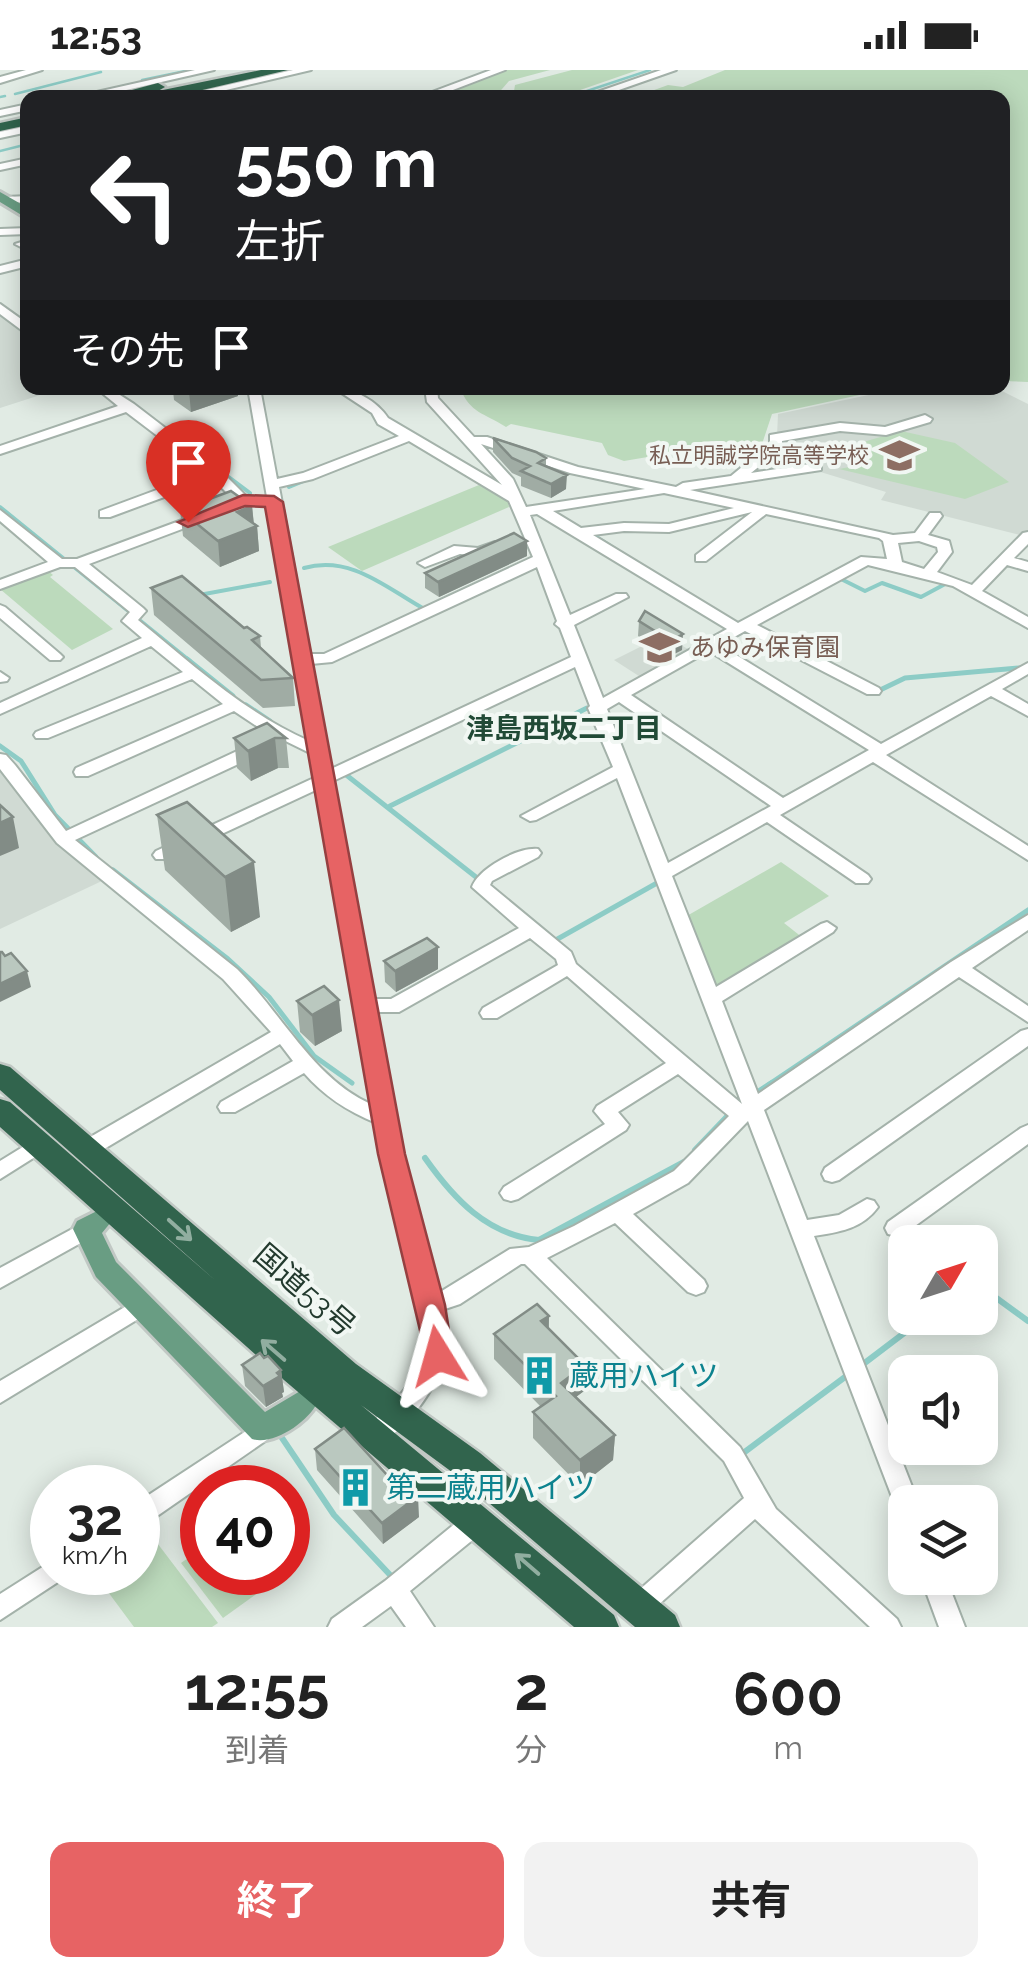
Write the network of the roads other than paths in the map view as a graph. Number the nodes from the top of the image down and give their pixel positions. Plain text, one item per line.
1 (37, 70) edge
2 (242, 70) edge
3 (281, 70) edge
4 (306, 70) edge
5 (500, 70) edge
6 (670, 70) edge
7 (215, 76) edge
8 (2, 77) edge
9 (126, 90) edge
10 (148, 90) edge
11 (170, 90) edge
12 (190, 90) edge
13 (244, 90) edge
14 (444, 90) edge
15 (609, 90) edge
16 (0, 308) edge
17 (20, 324) edge
18 (112, 395) edge
19 (255, 395) edge
20 (350, 395) edge
21 (432, 395) edge
22 (129, 407) junction
23 (925, 419) dead end
24 (408, 436) junction
25 (472, 442) junction
26 (0, 450) edge
27 (816, 467) dead end
28 (215, 474) junction
29 (734, 479) junction
30 (659, 484) junction
31 (272, 493) junction
32 (243, 501) junction
33 (525, 507) junction
34 (762, 508) junction
35 (869, 513) dead end
36 (0, 514) edge
37 (105, 514) dead end
38 (935, 516) dead end
39 (862, 528) junction
40 (530, 531) junction
41 (586, 532) junction
42 (1028, 536) edge
43 (919, 537) junction
44 (890, 539) junction
45 (962, 550) dead end
46 (945, 552) junction
47 (702, 558) dead end
48 (538, 560) junction
49 (1005, 560) junction
50 (65, 562) junction
51 (425, 563) dead end
52 (894, 565) junction
53 (1028, 567) edge
54 (928, 574) junction
55 (0, 582) edge
56 (974, 592) junction
57 (621, 598) dead end
58 (0, 610) edge
59 (1028, 623) edge
60 (563, 624) junction
61 (742, 627) junction
62 (153, 639) junction
63 (711, 646) junction
64 (55, 656) dead end
65 (302, 660) junction
66 (578, 660) junction
67 (194, 673) junction
68 (1023, 677) edge
69 (992, 689) junction
70 (873, 692) dead end
71 (620, 695) junction
72 (234, 705) junction
73 (596, 708) junction
74 (0, 710) edge
75 (1028, 711) edge
76 (42, 735) dead end
77 (284, 736) junction
78 (318, 751) junction
79 (878, 753) junction
80 (0, 760) edge
81 (622, 768) junction
82 (82, 772) dead end
83 (324, 778) junction
84 (775, 810) junction
85 (530, 816) dead end
86 (70, 835) junction
87 (532, 853) dead end
88 (1028, 854) edge
89 (162, 855) edge
90 (662, 874) junction
91 (862, 879) dead end
92 (1028, 921) edge
93 (827, 928) dead end
94 (531, 929) junction
95 (568, 967) junction
96 (958, 967) junction
97 (712, 998) junction
98 (365, 1008) junction
99 (490, 1013) dead end
100 (1028, 1015) edge
101 (283, 1034) junction
102 (1028, 1036) edge
103 (306, 1064) junction
104 (678, 1065) junction
105 (0, 1074) edge
106 (228, 1107) dead end
107 (0, 1110) edge
108 (740, 1110) junction
109 (384, 1118) junction
110 (1028, 1133) edge
111 (39, 1145) junction
112 (87, 1149) junction
113 (0, 1171) edge
114 (832, 1174) dead end
115 (511, 1193) dead end
116 (867, 1208) dead end
117 (618, 1212) junction
118 (108, 1213) junction
119 (900, 1225) edge
120 (802, 1229) junction
121 (531, 1256) junction
122 (0, 1279) edge
123 (696, 1286) dead end
124 (430, 1305) junction
125 (140, 1307) junction
126 (322, 1389) junction
127 (0, 1393) edge
128 (386, 1424) junction
129 (262, 1430) junction
130 (900, 1485) edge
131 (160, 1500) edge
132 (756, 1502) junction
133 (476, 1521) junction
134 (30, 1587) edge
135 (394, 1589) junction
136 (940, 1595) edge
137 (0, 1608) edge
138 (648, 1620) edge
139 (340, 1627) edge
140 (421, 1627) edge
141 (601, 1627) edge
142 (888, 1627) edge
143 (952, 1627) edge

1 - 8 street
2 - 7 highway
3 - 7 highway
4 - 7 street
5 - 14 street
6 - 15 street
7 - 9 street
7 - 10 highway
7 - 11 highway
7 - 12 street
7 - 13 street
16 - 17 street
18 - 22 street
19 - 31 street
20 - 24 street
21 - 25 street
22 - 26 street
22 - 28 street
23 - 29 street
24 - 31 street
24 - 33 street
25 - 30 street
25 - 33 street
27 - 29 street
28 - 32 street
28 - 37 street
29 - 30 street
30 - 33 street
30 - 34 street
31 - 32 street
31 - 65 street
32 - 50 street
33 - 40 street
33 - 41 street
34 - 39 street
34 - 41 street
34 - 47 street
35 - 39 street
36 - 50 street
38 - 43 street
39 - 44 street
40 - 48 street
40 - 51 street
41 - 61 street
42 - 49 street
43 - 44 street
43 - 46 street
44 - 52 street
45 - 46 street
46 - 54 street
48 - 60 street
48 - 65 street
49 - 53 street
49 - 56 street
50 - 55 street
50 - 62 street
52 - 54 street
52 - 61 street
54 - 56 street
56 - 59 street
57 - 60 street
58 - 64 street
60 - 66 street
61 - 63 street
61 - 70 street
62 - 67 street
62 - 74 street
63 - 71 street
63 - 79 street
65 - 78 street
66 - 73 street
66 - 83 street
67 - 72 street
67 - 76 street
68 - 69 street
69 - 75 street
69 - 79 street
71 - 73 street
71 - 84 street
72 - 77 street
72 - 82 street
73 - 81 street
77 - 78 street
77 - 86 street
78 - 83 street
79 - 84 street
79 - 88 street
80 - 86 street
81 - 85 street
81 - 90 street
83 - 89 street
83 - 98 street
84 - 90 street
84 - 91 street
86 - 101 street
87 - 94 street
90 - 97 street
92 - 96 street
93 - 97 street
94 - 95 street
94 - 98 street
95 - 99 street
95 - 104 street
96 - 100 street
96 - 108 street
97 - 108 street
98 - 109 street
101 - 103 street
101 - 112 street
102 - 114 street
103 - 106 street
103 - 109 street
104 - 108 street
104 - 115 street
105 - 112 highway
107 - 111 highway
108 - 117 street
108 - 120 street
109 - 124 street
110 - 119 street
111 - 113 street
111 - 118 highway
112 - 118 highway
116 - 120 street
117 - 121 street
117 - 123 street
118 - 122 street
118 - 125 main road
118 - 126 highway
120 - 130 street
121 - 124 street
121 - 132 street
124 - 128 street
125 - 127 street
125 - 129 main road
126 - 128 highway
126 - 129 main road
128 - 133 highway
128 - 138 highway
129 - 131 street
132 - 138 street
132 - 142 street
133 - 135 street
141 -> 133 highway
134 - 137 street
135 - 139 street
135 - 140 street
136 - 143 street

